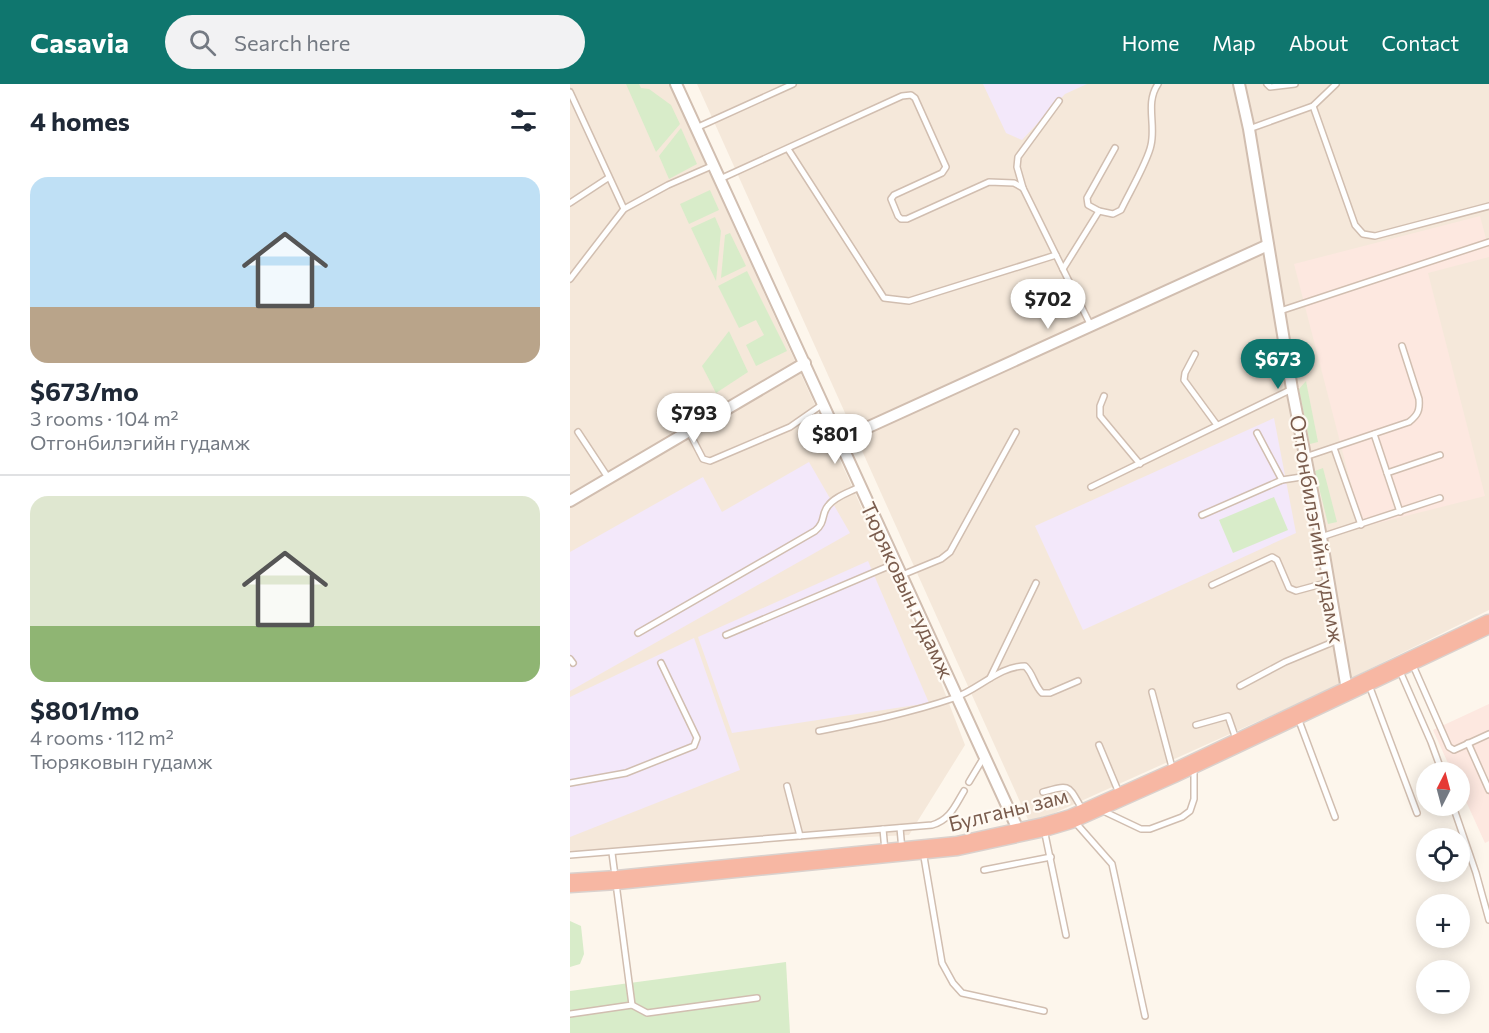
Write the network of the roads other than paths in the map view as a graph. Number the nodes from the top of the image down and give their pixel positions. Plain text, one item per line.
1 (676, 84) edge
2 (793, 84) edge
3 (1158, 84) edge
4 (1239, 84) edge
5 (1267, 84) edge
6 (1295, 84) edge
7 (1336, 84) edge
8 (570, 92) edge
9 (1059, 101) dead end
10 (1313, 106) junction
11 (696, 128) junction
12 (1249, 129) junction
13 (1115, 148) dead end
14 (788, 149) junction
15 (714, 165) junction
16 (608, 178) junction
17 (720, 179) junction
18 (1023, 188) junction
19 (570, 203) edge
20 (1489, 206) edge
21 (624, 209) junction
22 (1099, 211) junction
23 (1489, 242) edge
24 (1268, 245) junction
25 (1056, 255) junction
26 (1063, 269) junction
27 (570, 279) edge
28 (1280, 311) junction
29 (1091, 326) junction
30 (1402, 346) dead end
31 (1195, 354) dead end
32 (805, 363) junction
33 (1292, 389) junction
34 (1104, 396) dead end
35 (823, 404) junction
36 (1217, 425) junction
37 (688, 430) junction
38 (578, 432) dead end
39 (1016, 432) dead end
40 (1257, 433) dead end
41 (1374, 434) junction
42 (840, 440) junction
43 (1334, 448) junction
44 (1440, 455) dead end
45 (1305, 458) junction
46 (1140, 464) junction
47 (1387, 473) junction
48 (1308, 476) junction
49 (609, 479) junction
50 (1282, 480) junction
51 (861, 486) junction
52 (1091, 486) dead end
53 (1440, 498) dead end
54 (570, 501) edge
55 (1400, 512) junction
56 (1202, 515) dead end
57 (1361, 525) junction
58 (1321, 537) junction
59 (896, 563) junction
60 (902, 575) junction
61 (1329, 582) junction
62 (1036, 583) dead end
63 (1212, 585) dead end
64 (1489, 624) edge
65 (638, 633) dead end
66 (726, 635) dead end
67 (1338, 640) junction
68 (661, 663) dead end
69 (1404, 664) junction
70 (990, 678) junction
71 (1077, 681) dead end
72 (1368, 681) junction
73 (1240, 686) dead end
74 (1347, 690) junction
75 (1152, 692) dead end
76 (958, 697) junction
77 (1297, 715) junction
78 (1196, 726) dead end
79 (819, 731) dead end
80 (1489, 734) edge
81 (1237, 743) junction
82 (1468, 743) junction
83 (1099, 745) dead end
84 (985, 756) junction
85 (1438, 762) edge
86 (1194, 764) junction
87 (1173, 773) junction
88 (969, 782) dead end
89 (570, 783) edge
90 (787, 786) dead end
91 (1489, 790) edge
92 (964, 791) dead end
93 (1043, 792) dead end
94 (1121, 797) junction
95 (1416, 810) edge
96 (1084, 813) junction
97 (1456, 816) edge
98 (1335, 817) dead end
99 (1044, 827) junction
100 (900, 828) junction
101 (883, 830) junction
102 (1020, 834) junction
103 (800, 836) junction
104 (922, 850) junction
105 (894, 852) junction
106 (612, 853) junction
107 (570, 855) edge
108 (1051, 857) junction
109 (984, 870) dead end
110 (616, 880) junction
111 (570, 883) edge
112 (1489, 920) edge
113 (1066, 936) dead end
114 (757, 998) dead end
115 (632, 1005) junction
116 (1044, 1011) dead end
117 (570, 1014) edge
118 (1145, 1016) dead end

1 - 11 street, Тюряковын гудамж
2 - 11 lane
3 - 22 lane
4 - 12 street, Отгонбилэгийн гудамж
5 - 6 lane
7 - 10 lane
8 - 16 lane
9 - 18 lane
10 - 12 lane
10 - 20 lane
11 - 15 street, Тюряковын гудамж
12 - 24 street, Отгонбилэгийн гудамж
13 - 22 lane
14 - 17 lane
14 - 18 lane
14 - 25 lane
15 - 17 street, Тюряковын гудамж
15 - 21 lane
16 - 19 lane
16 - 21 lane
17 - 32 street, Тюряковын гудамж
18 - 25 lane
21 - 27 lane
22 - 26 lane
23 - 28 lane
24 - 28 street, Отгонбилэгийн гудамж
24 - 29 street
25 - 26 lane
26 - 29 lane
28 - 33 street, Отгонбилэгийн гудамж
29 - 42 street
30 - 41 lane
31 - 36 lane
32 - 35 street, Тюряковын гудамж
32 - 37 street
33 - 36 lane
33 - 45 street, Отгонбилэгийн гудамж
34 - 46 lane
35 - 37 lane
35 - 42 street, Тюряковын гудамж
36 - 46 lane
37 - 49 street
38 - 49 lane
39 - 60 lane
40 - 50 lane
41 - 43 lane
41 - 47 lane
42 - 51 street, Тюряковын гудамж
43 - 45 lane
43 - 57 lane
44 - 47 lane
45 - 48 street, Отгонбилэгийн гудамж
46 - 52 lane
47 - 55 lane
48 - 50 lane
48 - 58 street, Отгонбилэгийн гудамж
49 - 54 street
50 - 56 lane
51 - 59 street, Тюряковын гудамж
51 - 65 lane
53 - 55 lane
55 - 57 lane
57 - 58 lane
58 - 61 street, Отгонбилэгийн гудамж
59 - 60 street, Тюряковын гудамж
59 - 66 lane
60 - 76 street, Тюряковын гудамж
61 - 63 lane
61 - 67 street, Отгонбилэгийн гудамж
62 - 70 lane
64 - 69 highway, Булганы зам
67 - 73 lane
67 - 74 street, Отгонбилэгийн гудамж
68 - 89 lane
69 - 72 highway, Булганы зам
69 - 82 lane
69 - 85 lane
70 - 71 lane
70 - 76 lane
72 - 74 highway, Булганы зам
72 - 95 lane
74 - 77 highway, Булганы зам
75 - 87 lane
76 - 79 lane
76 - 84 street, Тюряковын гудамж
77 - 81 highway, Булганы зам
77 - 98 lane
78 - 81 lane
80 - 82 lane
81 - 86 highway, Булганы зам
82 - 91 lane
83 - 94 lane
84 - 88 lane
84 - 102 street, Тюряковын гудамж
86 - 87 highway, Булганы зам
86 - 96 lane
87 - 94 highway, Булганы зам
90 - 103 lane
92 - 100 lane
93 - 96 lane
94 - 96 highway, Булганы зам
96 - 99 highway, Булганы зам
96 - 118 lane
97 - 112 lane
99 - 102 highway, Булганы зам
99 - 108 lane
100 - 101 lane
100 - 105 lane
101 - 103 lane
101 - 105 lane
102 - 104 highway, Булганы зам
103 - 106 lane
104 - 105 highway, Булганы зам
104 - 116 lane
105 - 110 highway, Булганы зам
106 - 107 lane
106 - 110 lane
108 - 109 lane
108 - 113 lane
110 - 111 highway, Булганы зам
110 - 115 lane
114 - 115 lane
115 - 117 lane

